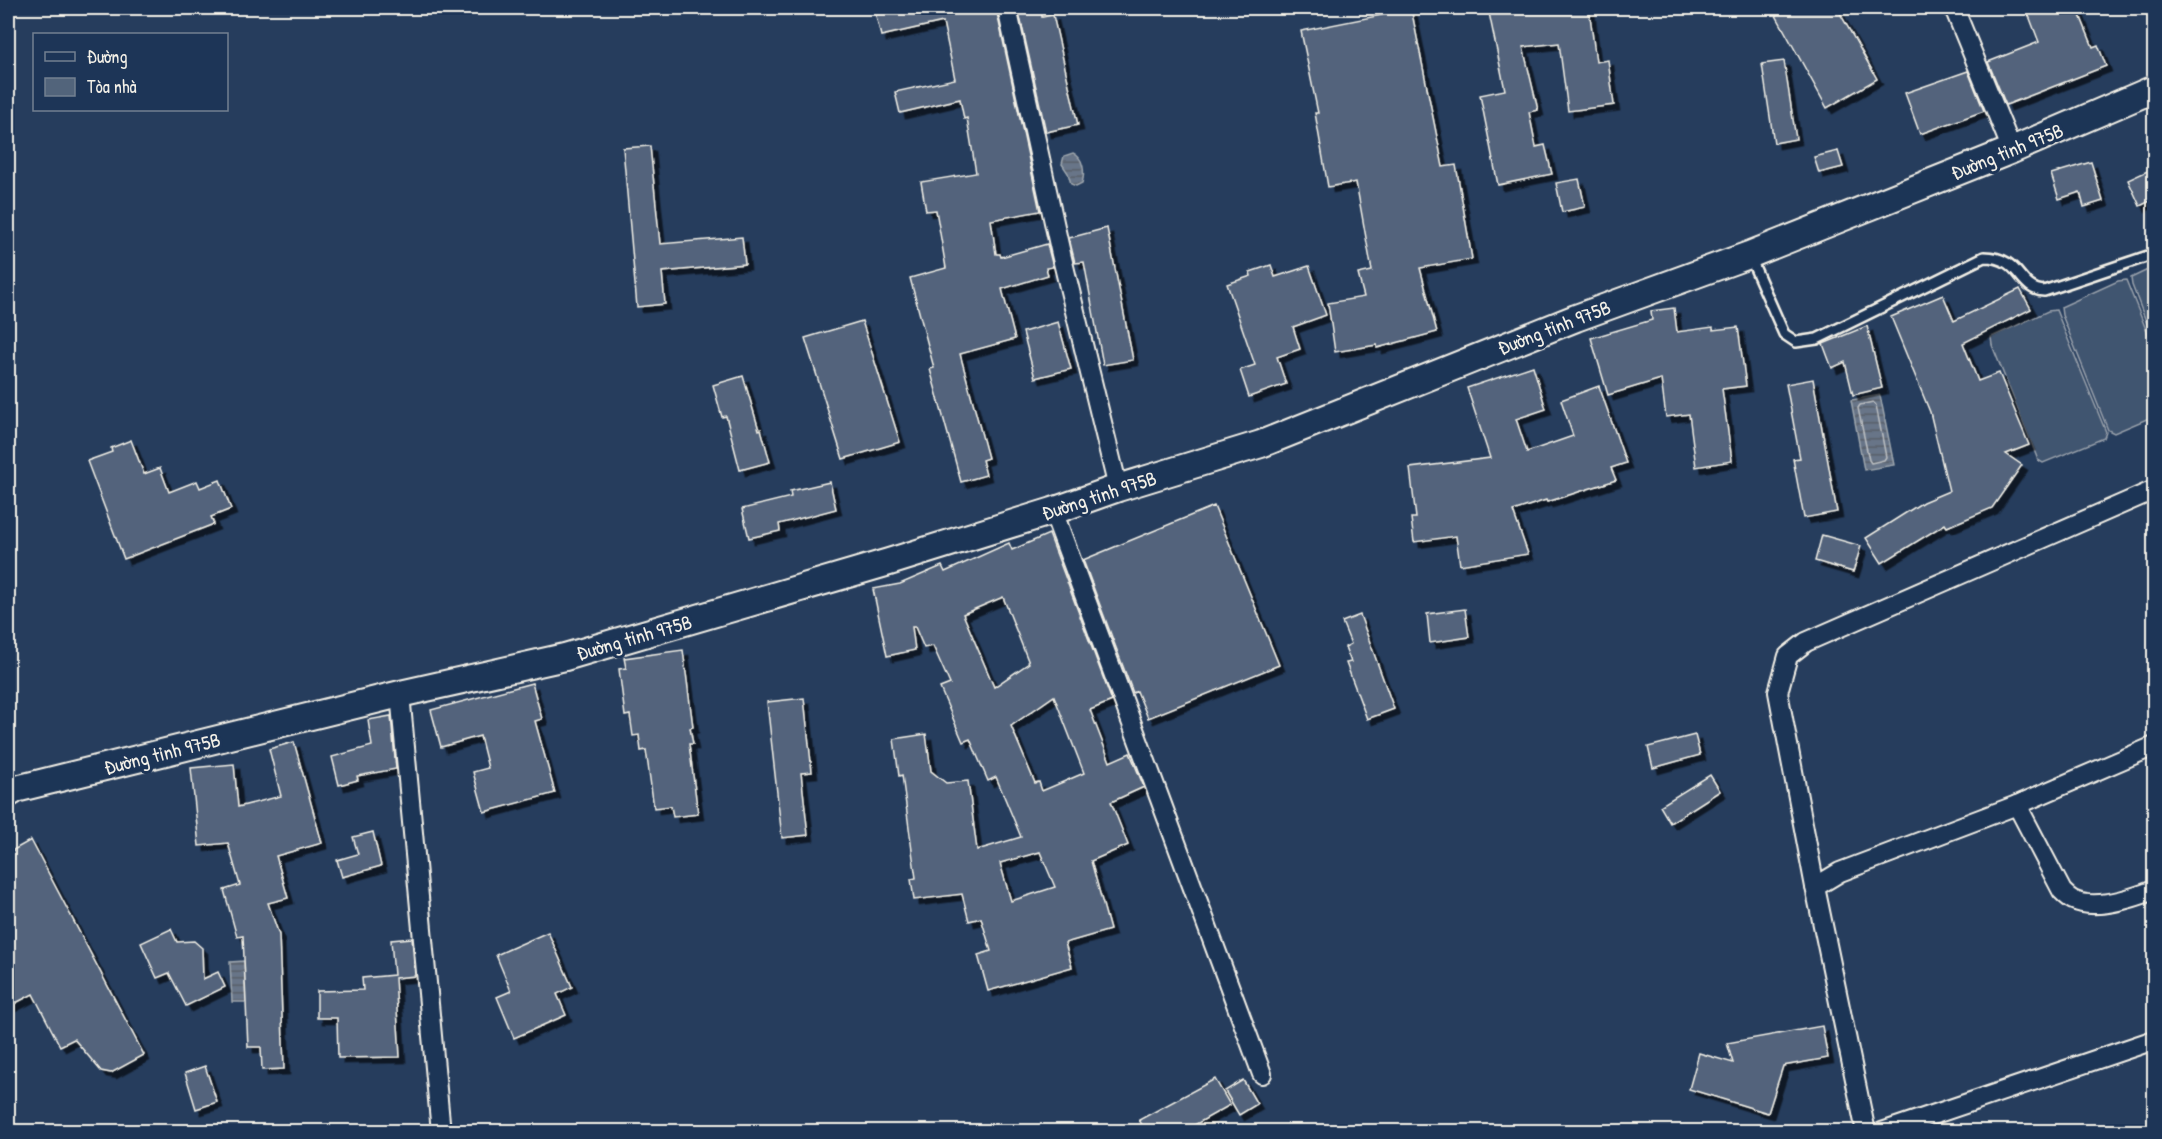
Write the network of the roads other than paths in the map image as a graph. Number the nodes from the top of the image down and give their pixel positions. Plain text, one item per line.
1 (1007, 8) edge
2 (1954, 8) edge
3 (2154, 89) edge
4 (2012, 150) junction
5 (2154, 254) edge
6 (1749, 255) junction
7 (1118, 488) junction
8 (2154, 490) edge
9 (1053, 511) junction
10 (400, 694) junction
11 (2154, 746) edge
12 (12, 788) edge
13 (2017, 805) junction
14 (1815, 887) junction
15 (2154, 890) edge
16 (2154, 1040) edge
17 (1263, 1074) dead end
18 (441, 1131) edge
19 (1866, 1131) edge
20 (1882, 1131) edge

1 - 7 street
2 - 4 street
3 - 4 main road, Đường tỉnh 975B
4 - 6 main road, Đường tỉnh 975B
5 - 6 lane
6 - 7 main road, Đường tỉnh 975B
7 - 9 main road, Đường tỉnh 975B
8 - 14 street
9 - 10 main road, Đường tỉnh 975B
9 - 17 street
10 - 12 main road, Đường tỉnh 975B
10 - 18 street
11 - 13 street
13 - 14 street
13 - 15 street
14 - 19 street
16 - 20 street

